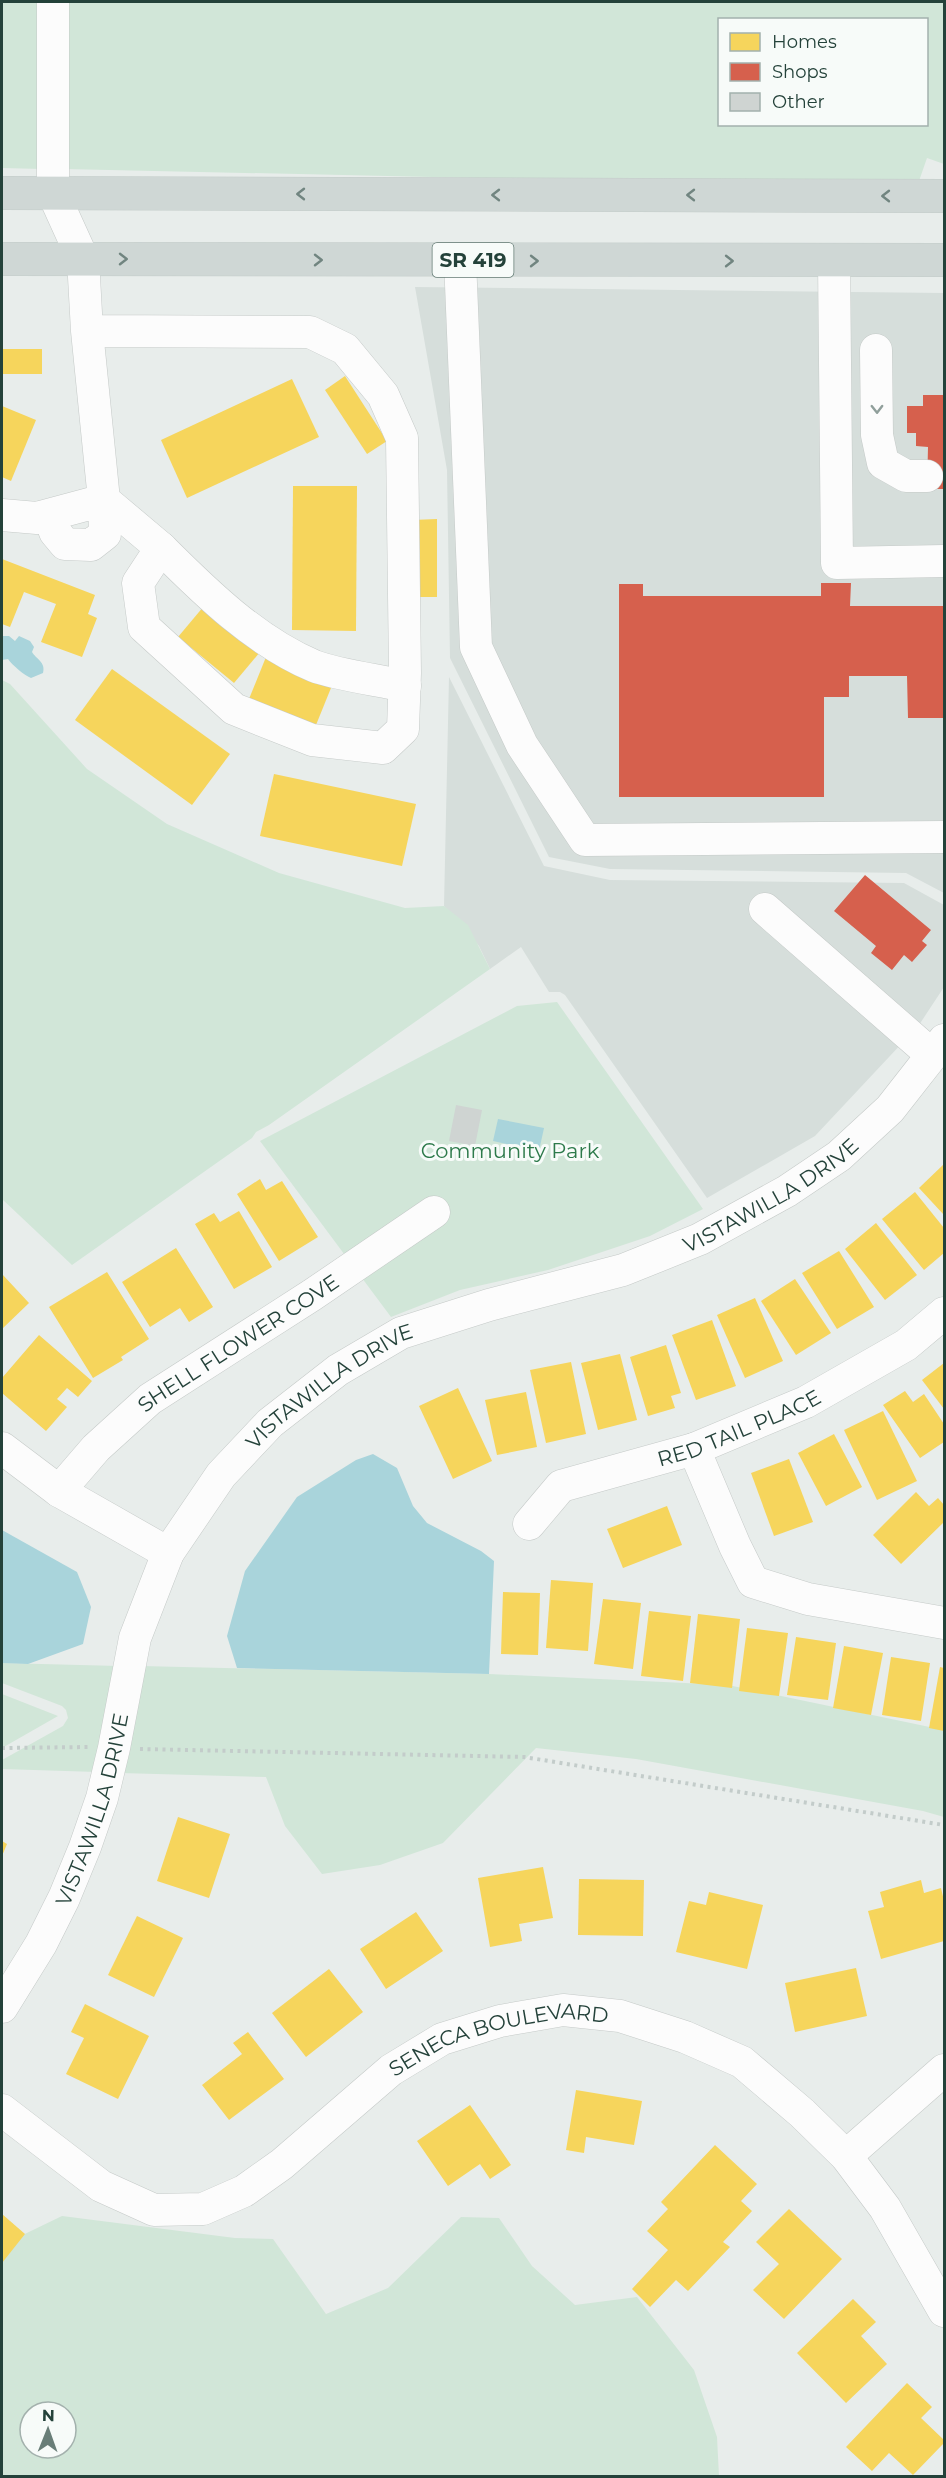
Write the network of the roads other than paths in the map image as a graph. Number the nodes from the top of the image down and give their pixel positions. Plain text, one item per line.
1 (53, 2) edge
2 (2, 193) edge
3 (53, 193) junction
4 (945, 196) edge
5 (2, 259) edge
6 (84, 259) junction
7 (460, 260) junction
8 (945, 260) edge
9 (834, 262) junction
10 (87, 331) junction
11 (876, 350) dead end
12 (927, 476) dead end
13 (104, 500) junction
14 (2, 515) edge
15 (161, 549) junction
16 (945, 561) edge
17 (405, 686) junction
18 (945, 837) edge
19 (765, 909) dead end
20 (939, 1048) edge
21 (434, 1212) dead end
22 (945, 1313) edge
23 (2, 1448) edge
24 (694, 1449) junction
25 (58, 1491) junction
26 (529, 1524) dead end
27 (168, 1553) junction
28 (945, 1623) edge
29 (2, 2007) edge
30 (945, 2070) edge
31 (2, 2110) edge
32 (846, 2156) junction
33 (945, 2311) edge

1 - 3 street
2 - 3 main road
4 -> 3 main road
3 - 6 street
5 - 6 main road, SR 419
6 -> 7 main road, SR 419
6 - 10 street
7 -> 9 main road, SR 419
7 - 18 street
8 - 9 main road, SR 419
9 - 16 street
10 - 13 street
10 - 17 street
11 -> 12 street
13 - 14 street
13 - 15 street
15 - 17 street
15 - 17 street
19 - 20 street
20 - 27 street, VISTAWILLA DRIVE
21 - 25 street, SHELL FLOWER COVE
22 - 24 street, RED TAIL PLACE
23 - 25 street
24 - 26 street, RED TAIL PLACE
24 - 28 street
25 - 27 street
27 - 29 street, VISTAWILLA DRIVE
30 - 32 street
31 - 32 street, SENECA BOULEVARD
32 - 33 street, SENECA BOULEVARD

